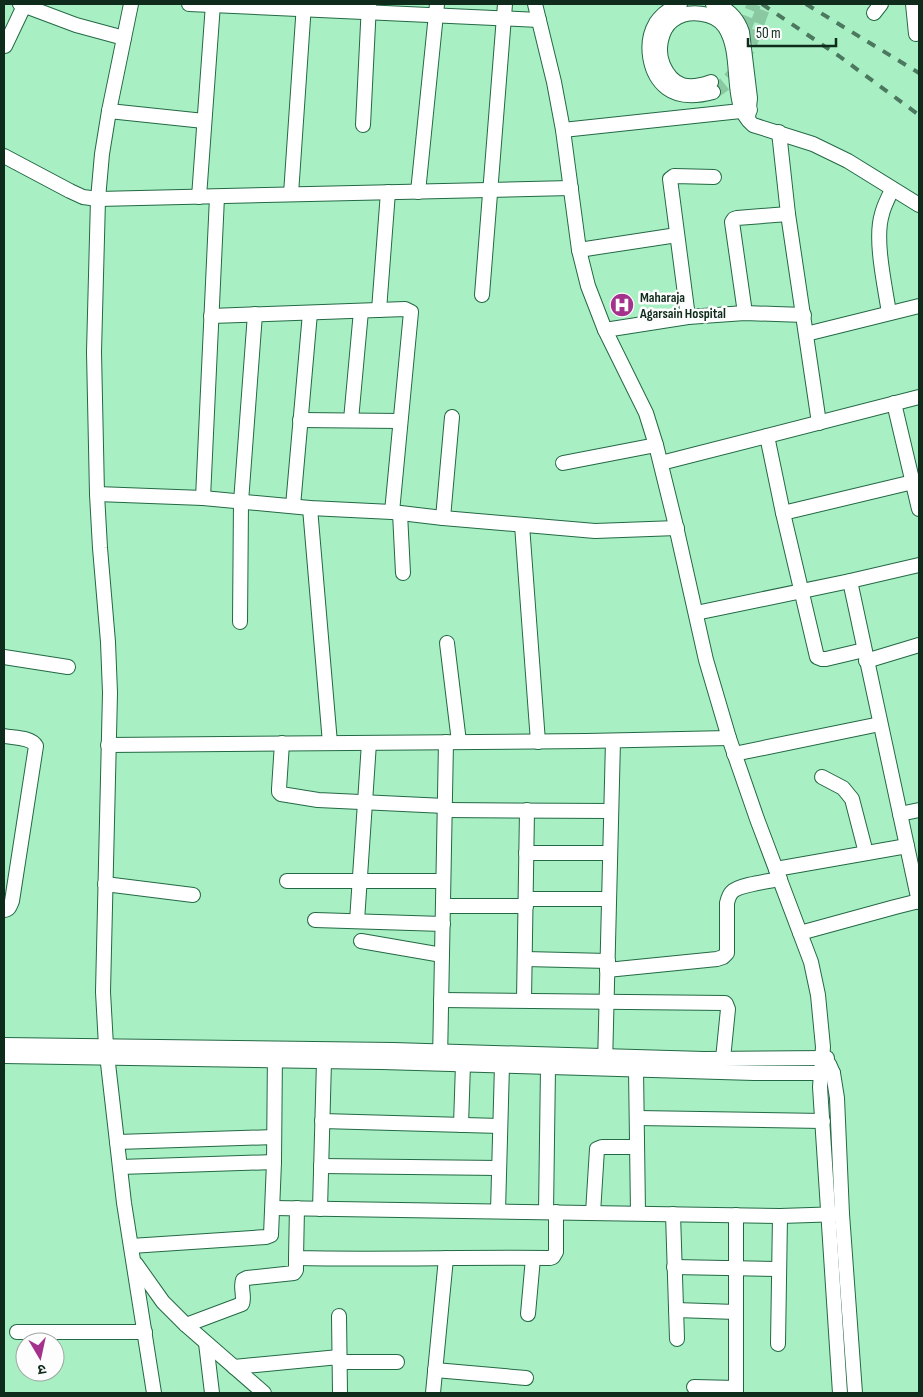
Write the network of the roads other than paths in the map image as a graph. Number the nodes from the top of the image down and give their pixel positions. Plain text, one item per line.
1 (131, 4) edge
2 (189, 4) edge
3 (213, 4) edge
4 (505, 4) edge
5 (535, 4) edge
6 (680, 4) edge
7 (713, 4) edge
8 (913, 4) edge
9 (22, 5) edge
10 (303, 6) edge
11 (369, 8) edge
12 (436, 10) edge
13 (503, 18) junction
14 (539, 20) junction
15 (916, 34) dead end
16 (124, 38) junction
17 (5, 46) edge
18 (109, 111) junction
19 (747, 113) junction
20 (204, 121) junction
21 (363, 125) dead end
22 (563, 130) junction
23 (779, 132) junction
24 (4, 156) edge
25 (714, 177) dead end
26 (571, 188) junction
27 (892, 189) junction
28 (490, 191) junction
29 (388, 192) junction
30 (418, 192) junction
31 (290, 194) junction
32 (217, 196) junction
33 (199, 197) junction
34 (98, 200) junction
35 (919, 206) edge
36 (788, 214) junction
37 (677, 235) junction
38 (579, 250) junction
39 (482, 295) dead end
40 (919, 306) edge
41 (380, 310) junction
42 (361, 311) junction
43 (310, 312) junction
44 (745, 313) junction
45 (889, 313) junction
46 (255, 314) junction
47 (804, 315) junction
48 (211, 316) junction
49 (688, 317) junction
50 (606, 330) junction
51 (806, 334) junction
52 (919, 397) edge
53 (894, 404) junction
54 (452, 418) dead end
55 (300, 420) junction
56 (350, 420) junction
57 (400, 421) junction
58 (819, 423) junction
59 (767, 436) junction
60 (656, 445) junction
61 (661, 463) junction
62 (563, 464) dead end
63 (913, 482) junction
64 (97, 494) junction
65 (203, 498) junction
66 (241, 502) junction
67 (293, 506) junction
68 (310, 508) junction
69 (919, 508) edge
70 (396, 512) junction
71 (783, 512) junction
72 (443, 518) junction
73 (522, 525) junction
74 (677, 528) junction
75 (919, 565) edge
76 (403, 573) dead end
77 (850, 581) junction
78 (801, 591) junction
79 (696, 613) junction
80 (240, 622) dead end
81 (447, 643) dead end
82 (919, 645) edge
83 (865, 656) junction
84 (4, 658) edge
85 (68, 667) dead end
86 (880, 724) junction
87 (4, 736) edge
88 (729, 738) junction
89 (613, 741) junction
90 (452, 742) junction
91 (538, 742) junction
92 (282, 743) junction
93 (330, 743) junction
94 (369, 743) junction
95 (108, 745) junction
96 (734, 754) junction
97 (822, 777) dead end
98 (364, 803) junction
99 (445, 808) junction
100 (527, 810) junction
101 (919, 810) edge
102 (611, 811) junction
103 (900, 814) junction
104 (907, 846) junction
105 (526, 853) junction
106 (866, 853) junction
107 (610, 854) junction
108 (778, 874) junction
109 (287, 881) dead end
110 (360, 881) junction
111 (443, 881) junction
112 (105, 884) junction
113 (193, 895) dead end
114 (609, 899) junction
115 (526, 902) junction
116 (919, 902) edge
117 (443, 906) junction
118 (4, 910) edge
119 (315, 920) dead end
120 (357, 921) junction
121 (442, 924) junction
122 (800, 933) junction
123 (360, 940) dead end
124 (442, 955) junction
125 (525, 959) junction
126 (608, 965) junction
127 (441, 1000) junction
128 (524, 1000) junction
129 (607, 1002) junction
130 (4, 1045) edge
131 (106, 1052) junction
132 (275, 1054) junction
133 (824, 1054) junction
134 (4, 1056) edge
135 (440, 1058) junction
136 (723, 1059) junction
137 (324, 1061) junction
138 (605, 1063) junction
139 (463, 1064) junction
140 (502, 1066) junction
141 (548, 1067) junction
142 (636, 1069) junction
143 (826, 1073) junction
144 (637, 1118) junction
145 (322, 1121) junction
146 (823, 1121) junction
147 (461, 1125) junction
148 (500, 1126) junction
149 (274, 1137) junction
150 (117, 1142) junction
151 (637, 1147) junction
152 (274, 1162) junction
153 (321, 1166) junction
154 (120, 1167) junction
155 (499, 1168) junction
156 (273, 1208) junction
157 (297, 1208) junction
158 (320, 1208) junction
159 (498, 1211) junction
160 (551, 1212) junction
161 (593, 1213) junction
162 (638, 1213) junction
163 (673, 1214) junction
164 (836, 1214) junction
165 (736, 1215) junction
166 (780, 1216) junction
167 (131, 1246) junction
168 (296, 1258) junction
169 (446, 1258) junction
170 (533, 1258) junction
171 (134, 1262) junction
172 (674, 1267) junction
173 (736, 1268) junction
174 (779, 1269) junction
175 (676, 1310) junction
176 (736, 1312) junction
177 (528, 1314) dead end
178 (339, 1316) dead end
179 (186, 1325) junction
180 (65, 1332) edge
181 (145, 1332) junction
182 (676, 1339) dead end
183 (206, 1343) junction
184 (778, 1344) dead end
185 (339, 1359) junction
186 (397, 1362) dead end
187 (234, 1367) junction
188 (435, 1370) junction
189 (526, 1378) dead end
190 (694, 1387) dead end
191 (736, 1390) edge
192 (154, 1393) edge
193 (212, 1393) edge
194 (264, 1393) edge
195 (340, 1393) edge
196 (433, 1393) edge
197 (840, 1393) edge
198 (855, 1393) edge

1 - 16 street
2 - 3 street
3 - 10 street
3 - 20 street
4 - 13 street
5 - 14 street
6 - 19 street
7 - 19 street
8 - 15 street
9 - 16 street
9 - 17 street
10 - 11 street
10 - 31 street
11 - 12 street
11 - 21 street
12 - 13 street
12 - 30 street
13 - 14 street
13 - 28 street
14 - 22 street
16 - 18 street
18 - 20 street
18 - 34 street
19 - 22 street
19 - 23 street
20 - 33 street
22 - 26 street
23 - 27 street
23 - 36 street
24 - 34 street
25 - 37 street
26 - 28 street
26 - 38 street
27 - 35 street
27 - 45 street
28 - 30 street
28 - 39 street
29 - 30 street
29 - 31 street
29 - 41 street
31 - 32 street
32 - 33 street
32 - 48 street
33 - 34 street
34 - 64 street
36 - 44 street
36 - 47 street
37 - 38 street
37 - 49 street
38 - 50 street
40 - 45 street
41 - 42 street
41 - 57 street
42 - 43 street
42 - 56 street
43 - 46 street
43 - 55 street
44 - 47 street
44 - 49 street
45 - 51 street
46 - 48 street
46 - 66 street
47 - 51 street
48 - 65 street
49 - 50 street
50 - 60 street
51 - 58 street
52 - 53 street
53 - 58 street
53 - 63 street
54 - 72 street
55 - 56 street
55 - 67 street
56 - 57 street
57 - 70 street
58 - 59 street
59 - 61 street
59 - 71 street
60 - 61 street
60 - 62 street
61 - 74 street
63 - 69 street
63 - 71 street
64 - 65 street
64 - 95 street
65 - 66 street
66 - 67 street
66 - 80 street
67 - 68 street
68 - 70 street
68 - 93 street
70 - 72 street
70 - 76 street
71 - 78 street
72 - 73 street
73 - 74 street
73 - 91 street
74 - 79 street
75 - 77 street
77 - 78 street
77 - 83 street
78 - 79 street
78 - 83 street
79 - 88 street
81 - 90 street
82 - 83 street
83 - 86 street
84 - 85 street
86 - 96 street
86 - 103 street
87 - 118 street
88 - 89 street
88 - 96 street
89 - 91 street
89 - 102 street
90 - 91 street
90 - 94 street
90 - 99 street
92 - 93 street
92 - 95 street
92 - 98 street
93 - 94 street
94 - 98 street
95 - 112 street
96 - 108 street
97 - 106 street
98 - 99 street
98 - 110 street
99 - 100 street
99 - 111 street
100 - 102 street
100 - 105 street
101 - 103 street
102 - 107 street
103 - 104 street
104 - 106 street
104 - 116 street
105 - 107 street
105 - 115 street
106 - 108 street
107 - 114 street
108 - 122 street
108 - 126 street
109 - 110 street
110 - 111 street
110 - 120 street
111 - 117 street
112 - 113 street
112 - 131 street
114 - 115 street
114 - 126 street
115 - 117 street
115 - 125 street
116 - 122 street
117 - 121 street
119 - 120 street
120 - 121 street
121 - 124 street
122 - 133 street
123 - 124 street
124 - 127 street
125 - 126 street
125 - 128 street
126 - 129 street
127 - 128 street
127 - 135 street
128 - 129 street
129 - 136 street
129 - 138 street
130 - 131 street
131 - 132 street
131 - 134 street
131 - 150 street
132 - 135 street
132 - 137 street
132 - 149 street
133 - 136 street
133 - 143 street
135 - 137 street
135 - 138 street
135 - 139 street
136 - 138 street
137 - 145 street
138 - 141 street
138 - 142 street
139 - 140 street
139 - 147 street
140 - 141 street
140 - 148 street
141 - 160 street
142 - 143 street
142 - 144 street
143 - 146 street
143 - 164 street
144 - 146 street
144 - 151 street
145 - 147 street
145 - 153 street
146 - 164 street
147 - 148 street
148 - 155 street
149 - 150 street
149 - 152 street
150 - 154 street
151 - 161 street
151 - 162 street
152 - 154 street
152 - 156 street
153 - 155 street
153 - 158 street
154 - 167 street
155 - 159 street
156 - 157 street
156 - 167 street
157 - 158 street
157 - 168 street
158 - 159 street
159 - 160 street
160 - 161 street
160 - 170 street
161 - 162 street
162 - 163 street
163 - 165 street
163 - 172 street
164 - 166 street
164 - 197 street
164 - 198 street
165 - 166 street
165 - 173 street
166 - 174 street
167 - 171 street
168 - 169 street
168 - 179 street
169 - 170 street
169 - 188 street
170 - 177 street
171 - 179 street
171 - 181 street
172 - 173 street
172 - 175 street
173 - 174 street
173 - 176 street
174 - 184 street
175 - 176 street
175 - 182 street
176 - 191 street
178 - 185 street
179 - 183 street
180 - 181 street
181 - 192 street
183 - 187 street
183 - 193 street
185 - 186 street
185 - 187 street
185 - 195 street
187 - 194 street
188 - 189 street
188 - 196 street
190 - 191 street

